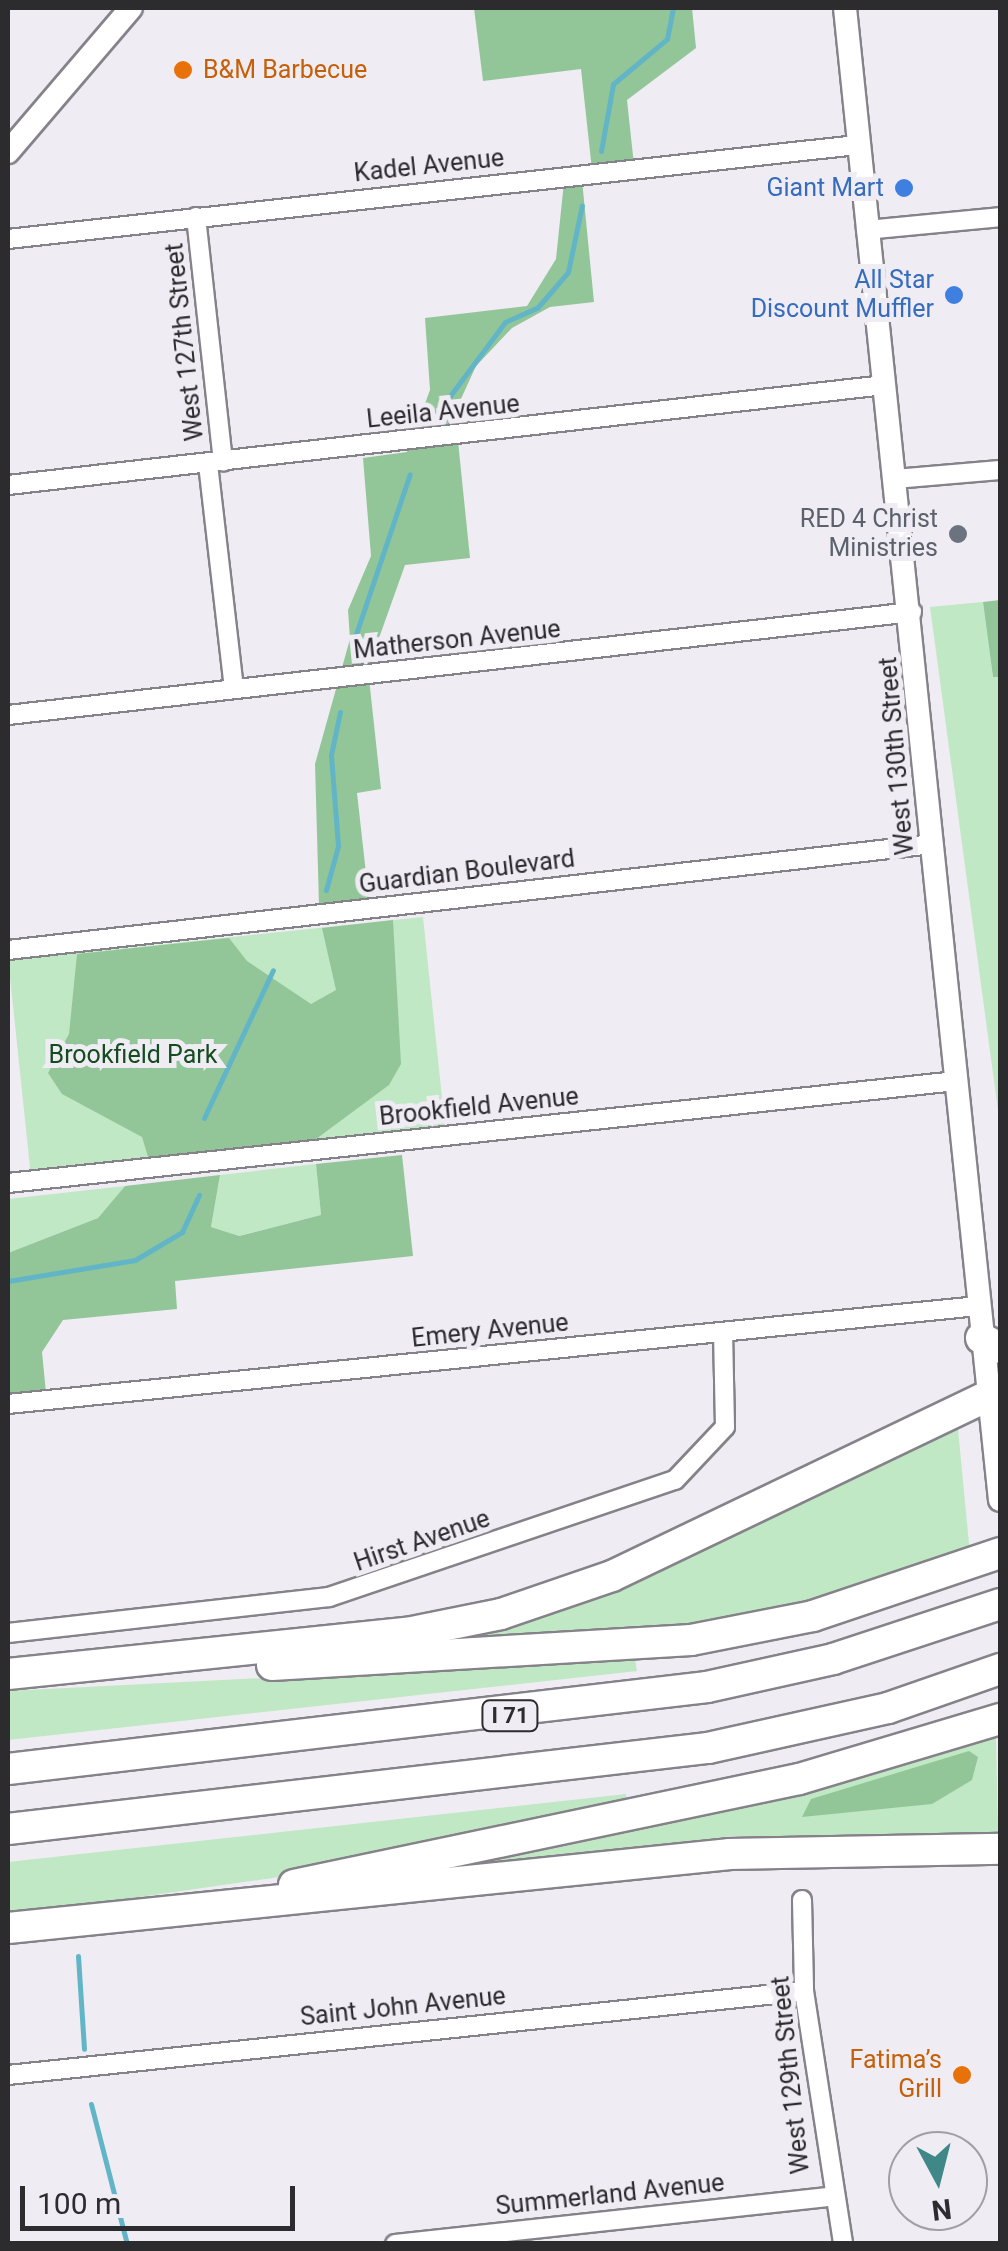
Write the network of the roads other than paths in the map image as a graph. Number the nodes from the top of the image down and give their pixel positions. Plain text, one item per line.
1 (131, 8) edge
2 (845, 8) edge
3 (857, 145) junction
4 (8, 152) edge
5 (196, 217) junction
6 (1000, 217) edge
7 (866, 230) junction
8 (8, 239) edge
9 (884, 385) junction
10 (216, 463) junction
11 (1000, 470) edge
12 (895, 479) junction
13 (8, 486) edge
14 (912, 612) junction
15 (234, 690) junction
16 (8, 715) edge
17 (932, 844) junction
18 (8, 950) edge
19 (956, 1080) junction
20 (8, 1183) edge
21 (977, 1306) junction
22 (723, 1332) junction
23 (991, 1343) edge
24 (994, 1392) edge
25 (8, 1404) edge
26 (1000, 1500) edge
27 (1000, 1553) edge
28 (1000, 1604) edge
29 (8, 1632) edge
30 (1000, 1669) edge
31 (8, 1676) edge
32 (1000, 1719) edge
33 (8, 1770) edge
34 (8, 1829) edge
35 (1000, 1849) edge
36 (802, 1900) dead end
37 (178, 1910) junction
38 (8, 1928) edge
39 (804, 1991) junction
40 (8, 2075) edge
41 (830, 2197) junction
42 (395, 2244) edge
43 (843, 2244) edge

1 - 4 main road
2 - 3 main road, West 130th Street
3 - 5 street, Kadel Avenue
3 - 7 main road, West 130th Street
5 - 8 street, Kadel Avenue
5 - 10 street, West 127th Street
6 - 7 street
7 - 9 main road, West 130th Street
9 - 10 street, Leeila Avenue
9 - 12 main road, West 130th Street
10 - 13 street, Leeila Avenue
10 - 15 street, West 127th Street
11 - 12 street
12 - 14 main road, West 130th Street
14 - 15 street, Matherson Avenue
14 - 17 main road, West 130th Street
15 - 16 street, Matherson Avenue
17 - 18 street, Guardian Boulevard
17 - 19 main road, West 130th Street
19 - 20 street, Brookfield Avenue
19 - 21 main road, West 130th Street
21 - 22 street, Emery Avenue
21 - 23 main road, West 130th Street
22 - 25 street, Emery Avenue
22 - 29 street, Hirst Avenue
23 - 24 main road, West 130th Street
24 - 26 main road, West 130th Street
24 - 31 highway
27 - 31 highway
28 - 33 highway, I 71
30 - 34 highway
32 - 37 highway
35 - 37 highway
36 - 39 street, West 129th Street
37 - 38 highway
39 - 40 street, Saint John Avenue
39 - 41 street, West 129th Street
41 - 42 street, Summerland Avenue
41 - 43 street, West 129th Street

